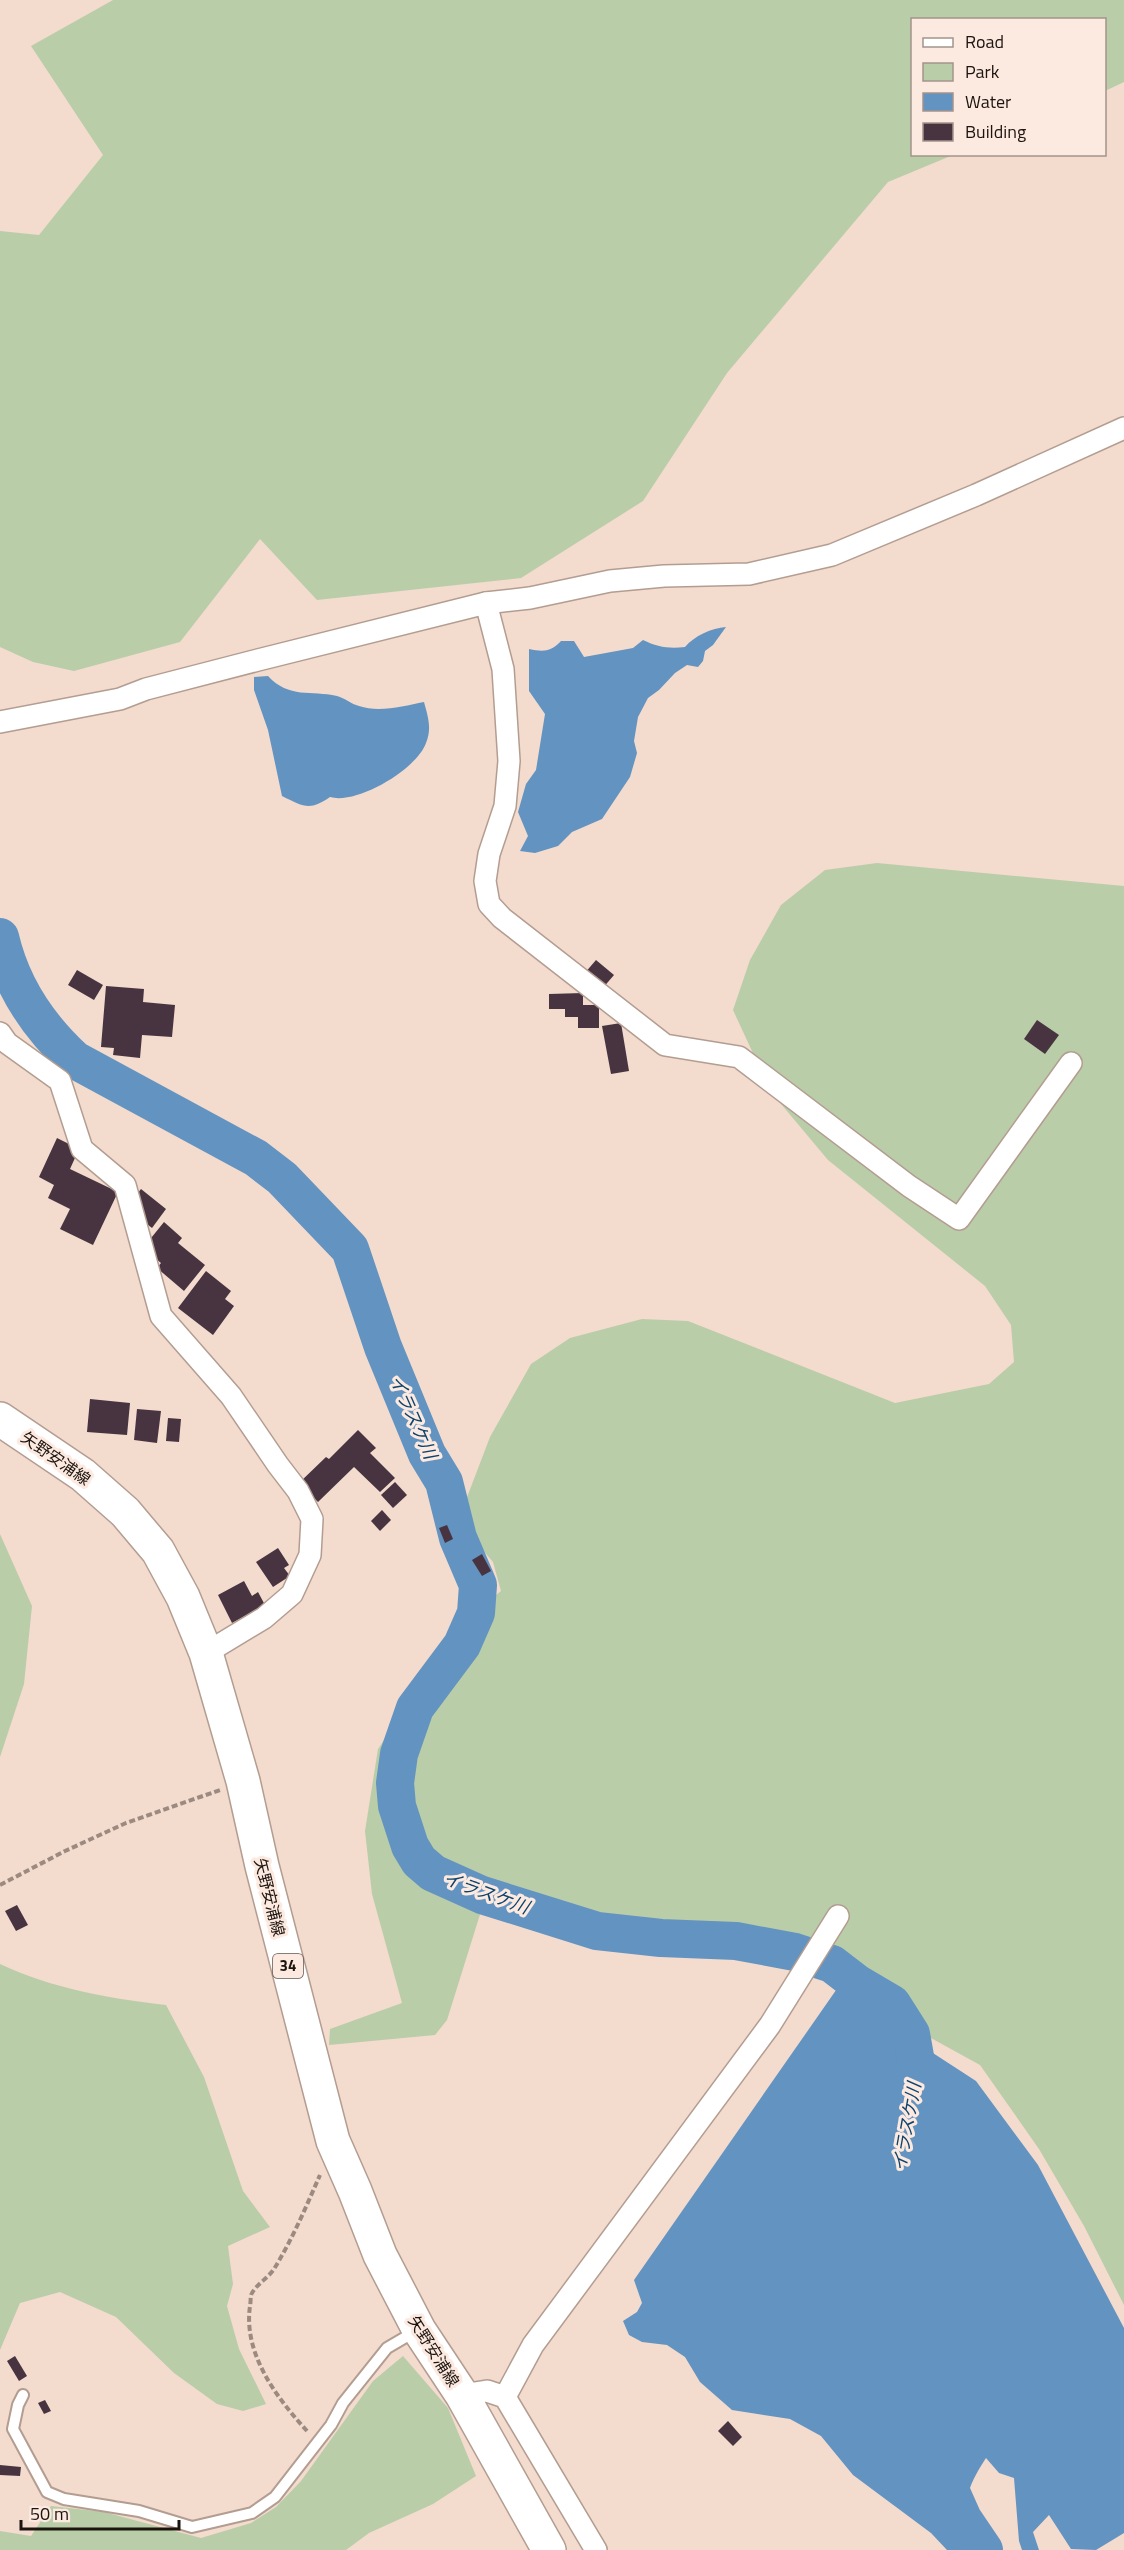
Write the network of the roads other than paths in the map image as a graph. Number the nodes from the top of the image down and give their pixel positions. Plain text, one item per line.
1 (1124, 428) edge
2 (486, 603) junction
3 (2, 720) edge
4 (0, 1033) edge
5 (1071, 1063) dead end
6 (0, 1419) edge
7 (206, 1653) junction
8 (838, 1916) dead end
9 (419, 2330) junction
10 (23, 2395) dead end
11 (462, 2396) junction
12 (505, 2397) junction
13 (549, 2550) edge
14 (596, 2550) edge

1 - 2 street
2 - 3 street
2 - 5 street
4 - 7 street
6 - 7 main road, 矢野安浦線 / 34
7 - 9 main road, 矢野安浦線 / 34
8 - 12 street
9 - 10 lane
9 - 11 main road, 矢野安浦線 / 34
11 - 12 street
11 - 13 main road, 矢野安浦線 / 34
12 - 14 street

